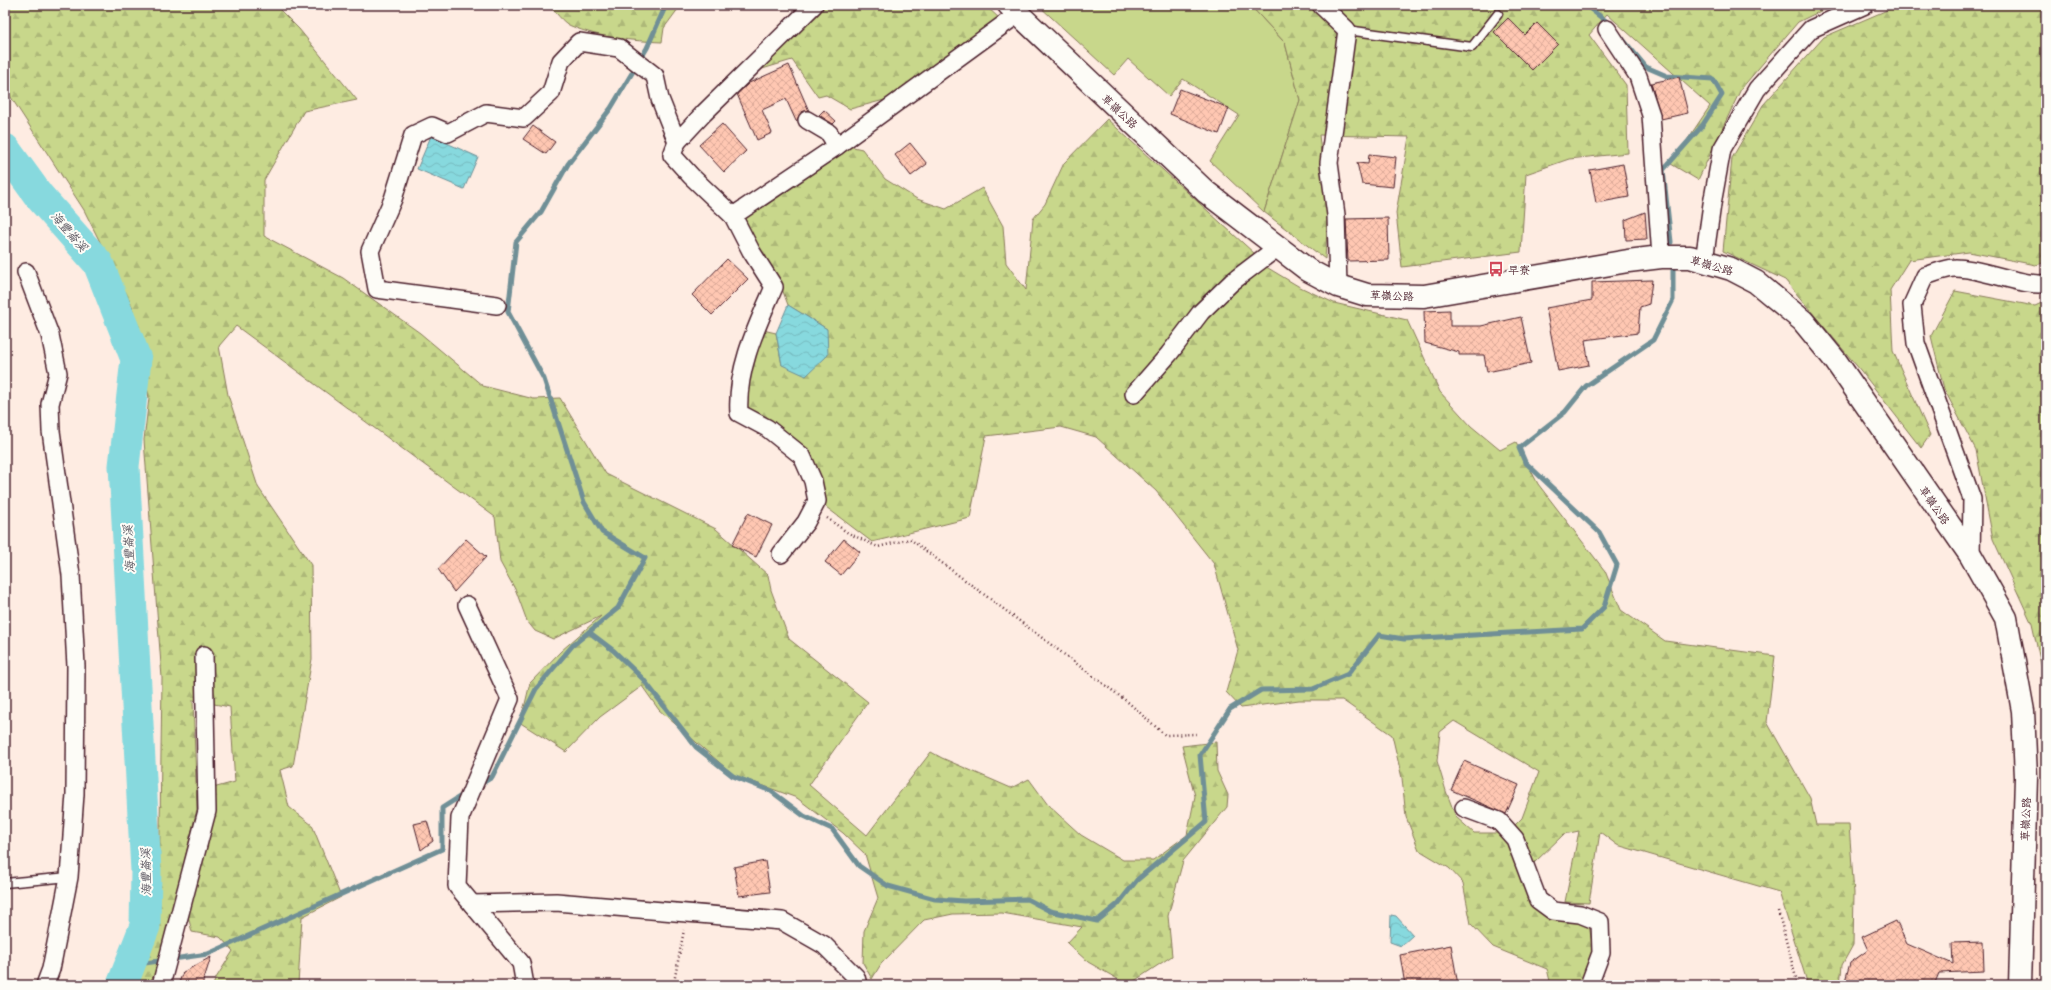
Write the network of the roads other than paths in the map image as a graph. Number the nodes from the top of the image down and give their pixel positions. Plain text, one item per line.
1 (814, 5) edge
2 (1321, 5) edge
3 (1865, 5) edge
4 (1013, 10) edge
5 (1498, 14) dead end
6 (1607, 29) dead end
7 (1347, 30) junction
8 (807, 120) dead end
9 (677, 142) junction
10 (837, 146) junction
11 (733, 216) junction
12 (1278, 247) junction
13 (1661, 257) junction
14 (1704, 261) junction
15 (26, 272) dead end
16 (2046, 283) edge
17 (1338, 286) junction
18 (497, 305) dead end
19 (1134, 394) dead end
20 (781, 554) dead end
21 (1971, 556) junction
22 (467, 605) dead end
23 (204, 655) dead end
24 (1464, 808) dead end
25 (69, 877) junction
26 (5, 884) edge
27 (472, 904) junction
28 (162, 979) edge
29 (45, 985) edge
30 (525, 985) edge
31 (858, 985) edge
32 (1589, 985) edge
33 (2020, 985) edge

1 - 9 street
2 - 7 street
3 - 14 street
4 - 10 street
4 - 12 main road, 草嶺公路
5 - 7 lane
6 - 13 street
7 - 17 street
8 - 10 street
9 - 11 street
9 - 18 street
10 - 11 street
11 - 20 street
12 - 17 main road, 草嶺公路
12 - 19 street
13 - 14 main road, 草嶺公路
13 - 17 main road, 草嶺公路
14 - 21 main road, 草嶺公路
15 - 25 street
16 - 21 street
21 - 33 main road, 草嶺公路
22 - 27 street
23 - 28 street
24 - 32 street
25 - 26 lane
25 - 29 street
27 - 30 street
27 - 31 street

